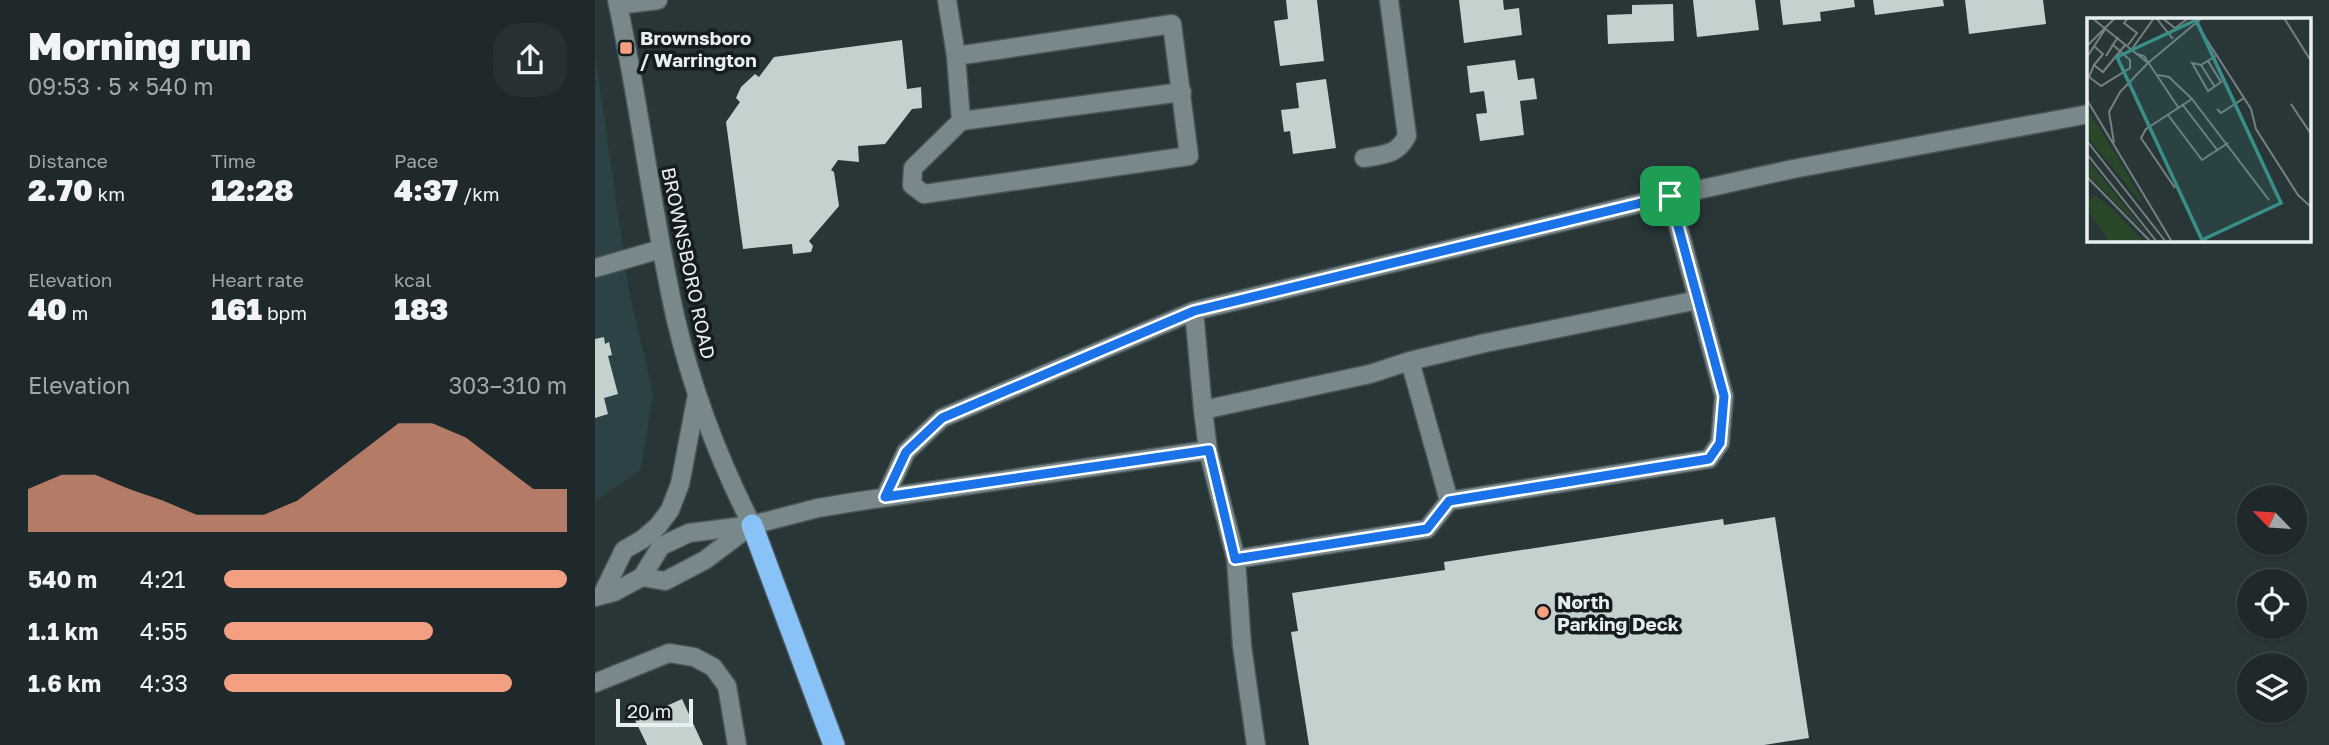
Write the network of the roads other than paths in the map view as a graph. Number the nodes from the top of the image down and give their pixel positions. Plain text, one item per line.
1 (658, 0) edge
2 (947, 0) edge
3 (1389, 0) edge
4 (618, 3) edge
5 (956, 56) junction
6 (1182, 92) junction
7 (2087, 114) edge
8 (961, 121) junction
9 (1364, 158) dead end
10 (1670, 196) junction
11 (661, 248) junction
12 (595, 268) edge
13 (1698, 300) junction
14 (1194, 311) junction
15 (1411, 361) junction
16 (698, 393) junction
17 (1203, 410) junction
18 (1209, 450) junction
19 (885, 497) junction
20 (1449, 501) junction
21 (752, 525) junction
22 (1235, 559) junction
23 (642, 577) junction
24 (599, 596) edge
25 (595, 683) edge
26 (737, 745) edge
27 (834, 745) edge
28 (1256, 745) edge

1 - 4 street
2 - 5 street
3 - 9 street
4 - 11 street, BROWNSBORO ROAD
5 - 6 street
5 - 8 street
6 - 8 street
6 - 8 street
7 - 10 street
10 - 13 street
10 - 14 street
11 - 12 street
11 - 16 street, BROWNSBORO ROAD
13 - 15 street
13 - 20 street
14 - 17 street
14 - 19 street
15 - 17 street
15 - 20 street
16 - 21 street, BROWNSBORO ROAD
16 - 24 street
17 - 18 street
18 - 19 street
18 - 22 street
19 - 21 street
20 - 22 street
21 - 23 street
21 - 23 street
21 - 27 highway
22 - 28 street
23 - 24 street
25 - 26 street

